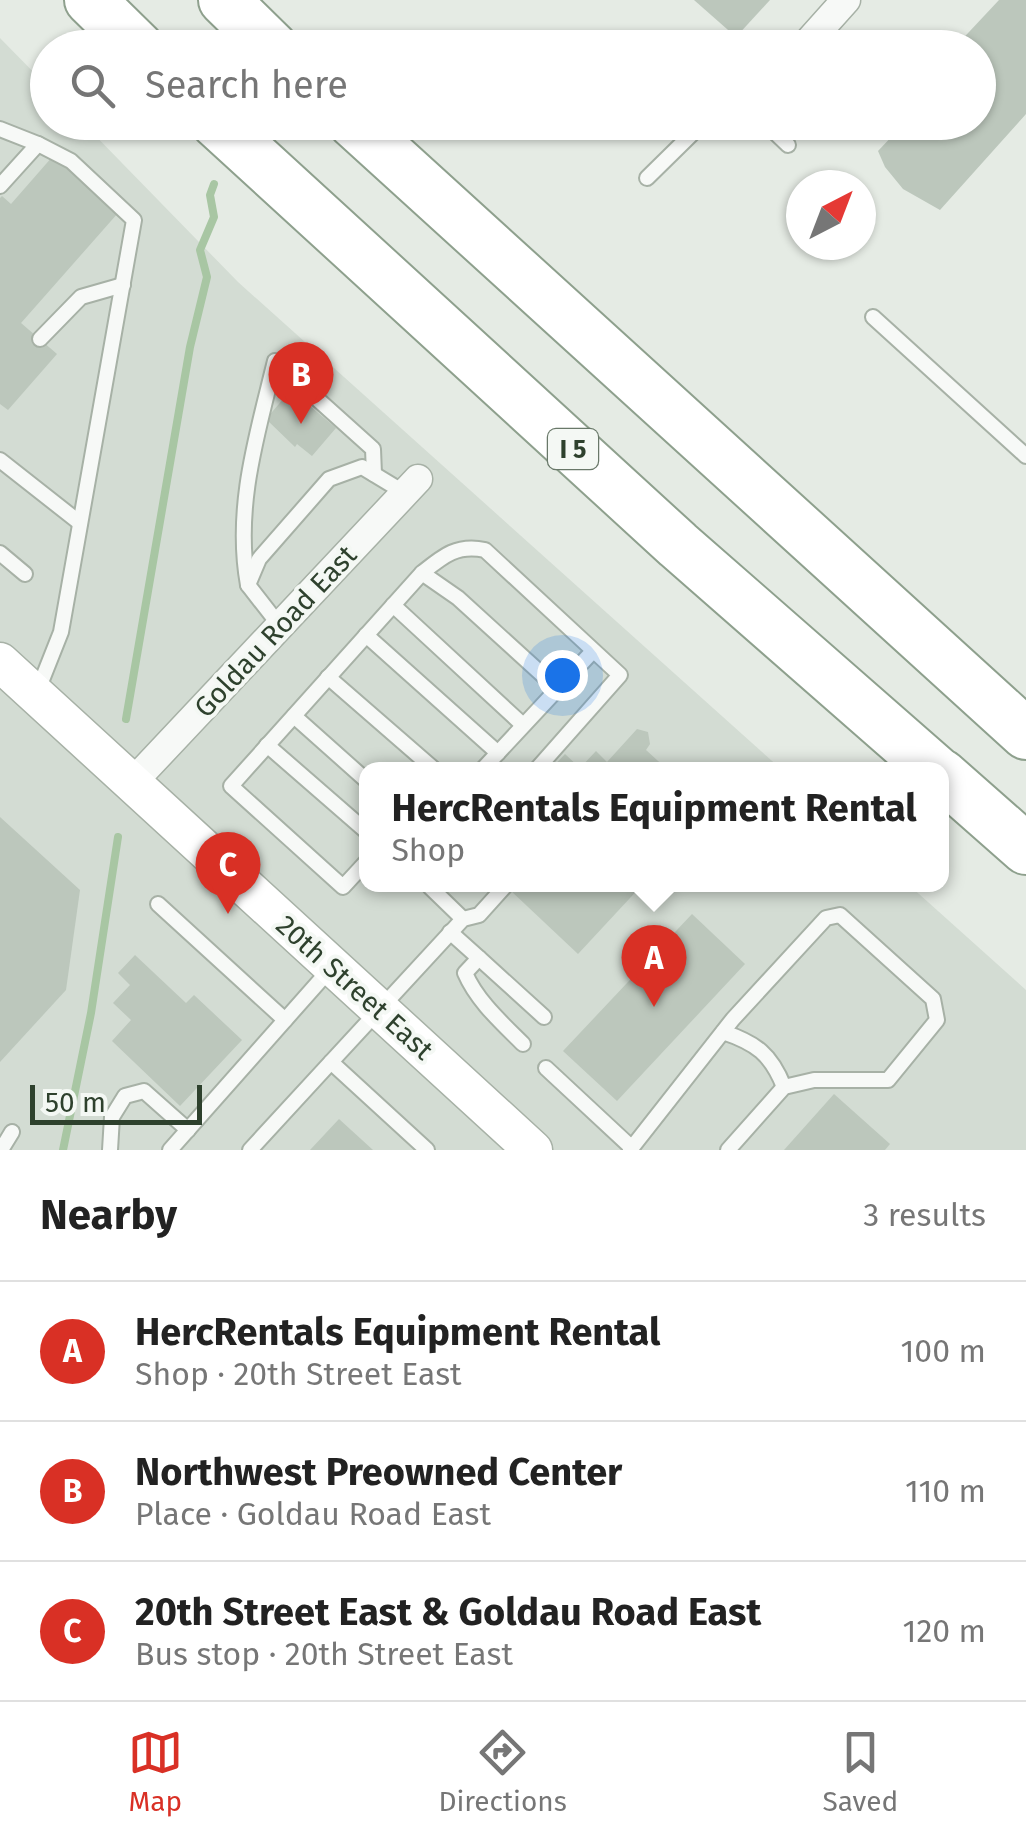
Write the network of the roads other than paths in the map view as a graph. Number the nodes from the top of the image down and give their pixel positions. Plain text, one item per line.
1 (90, 0) edge
2 (224, 0) edge
3 (846, 0) edge
4 (120, 30) edge
5 (255, 30) edge
6 (819, 30) edge
7 (0, 129) edge
8 (236, 140) edge
9 (374, 140) edge
10 (686, 140) edge
11 (783, 140) edge
12 (38, 144) junction
13 (788, 145) dead end
14 (647, 178) dead end
15 (0, 186) edge
16 (123, 284) junction
17 (873, 317) dead end
18 (40, 340) dead end
19 (1026, 456) edge
20 (0, 460) edge
21 (374, 474) junction
22 (412, 486) joint
23 (80, 523) junction
24 (0, 553) edge
25 (422, 572) junction
26 (25, 574) dead end
27 (248, 585) junction
28 (392, 605) junction
29 (280, 626) junction
30 (366, 635) junction
31 (594, 650) junction
32 (0, 662) edge
33 (328, 677) junction
34 (558, 689) junction
35 (36, 696) junction
36 (294, 716) junction
37 (523, 725) junction
38 (1026, 734) edge
39 (268, 745) junction
40 (498, 753) junction
41 (426, 762) edge
42 (490, 762) edge
43 (543, 762) edge
44 (926, 762) edge
45 (359, 774) edge
46 (949, 781) edge
47 (132, 784) junction
48 (359, 826) edge
49 (1026, 849) edge
50 (359, 869) edge
51 (435, 892) edge
52 (500, 892) edge
53 (158, 904) dead end
54 (463, 919) junction
55 (450, 932) junction
56 (479, 958) junction
57 (332, 967) junction
58 (379, 1009) junction
59 (544, 1018) dead end
60 (285, 1020) junction
61 (723, 1032) junction
62 (523, 1044) dead end
63 (331, 1062) junction
64 (546, 1068) dead end
65 (784, 1087) junction
66 (188, 1130) junction
67 (12, 1132) dead end
68 (631, 1149) edge
69 (1, 1150) edge
70 (110, 1150) edge
71 (170, 1150) edge
72 (250, 1150) edge
73 (427, 1150) edge
74 (533, 1150) edge
75 (728, 1150) edge

1 - 4 highway
2 - 5 highway
3 - 6 street
7 - 12 lane
8 - 44 highway, I 5
9 - 38 highway
10 - 14 lane
11 - 13 lane
12 - 15 lane
12 - 16 lane
16 - 18 lane
16 - 23 lane
17 - 19 lane
20 - 23 lane
21 - 22 lane
21 - 27 lane
21 - 27 lane
22 - 29 street, Goldau Road East
23 - 35 lane
24 - 26 lane
25 - 28 lane
25 - 31 lane
25 - 34 lane
27 - 29 lane
28 - 30 lane
28 - 37 lane
29 - 47 street, Goldau Road East
30 - 33 lane
30 - 40 lane
31 - 34 lane
31 - 43 lane
32 - 35 main road, 20th Street East
33 - 36 lane
33 - 41 lane
34 - 37 lane
35 - 47 main road, 20th Street East
36 - 39 lane
36 - 45 lane
37 - 40 lane
39 - 48 lane
39 - 50 lane
40 - 42 lane
46 - 49 highway
47 - 57 main road, 20th Street East
51 - 54 lane
52 - 54 lane
53 - 60 lane
54 - 55 lane
55 - 56 lane
55 - 58 lane
56 - 59 lane
56 - 62 lane
57 - 58 main road, 20th Street East
57 - 60 lane
58 - 63 lane
58 - 74 main road, 20th Street East
60 - 66 lane
61 - 65 lane
61 - 65 lane
61 - 68 lane
63 - 72 lane
63 - 73 lane
64 - 68 lane
65 - 75 lane
66 - 70 lane
66 - 71 lane
67 - 69 lane

